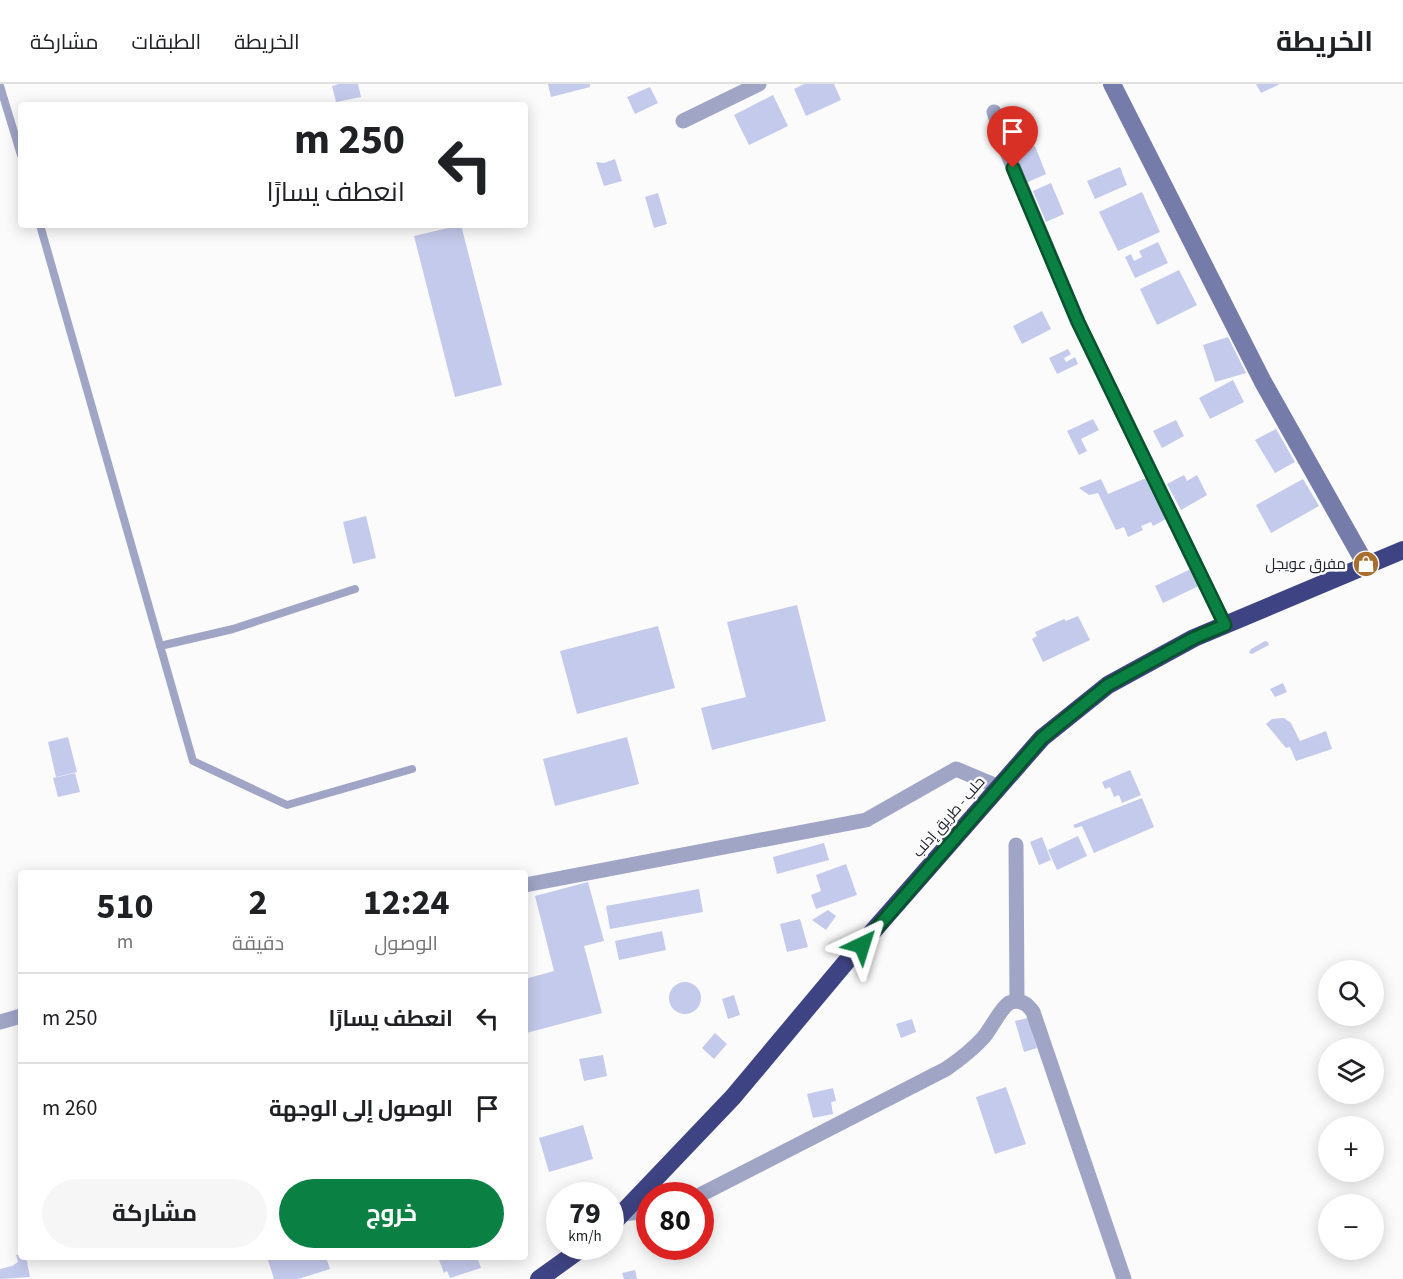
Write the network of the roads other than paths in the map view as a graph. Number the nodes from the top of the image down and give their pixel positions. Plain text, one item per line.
1 (759, 84) edge
2 (1112, 84) edge
3 (0, 86) edge
4 (994, 112) dead end
5 (683, 121) dead end
6 (18, 145) edge
7 (41, 228) edge
8 (1403, 550) edge
9 (1366, 565) junction
10 (355, 589) dead end
11 (1225, 625) junction
12 (160, 646) junction
13 (412, 769) dead end
14 (999, 787) junction
15 (1016, 845) dead end
16 (528, 884) edge
17 (1017, 1001) junction
18 (18, 1017) edge
19 (0, 1022) edge
20 (714, 1188) edge
21 (624, 1213) edge
22 (565, 1260) edge
23 (539, 1279) edge
24 (1124, 1279) edge

1 - 5 street
2 - 9 street
3 - 6 lane
4 - 11 street
7 - 12 lane
8 - 9 highway, حلب - طريق إدلب
9 - 11 highway, حلب - طريق إدلب
10 - 12 lane
11 - 14 highway, حلب - طريق إدلب
12 - 13 lane
14 - 16 street
14 - 21 highway, حلب - طريق إدلب
15 - 17 street
17 - 20 street
17 - 24 street
18 - 19 street
22 - 23 highway

